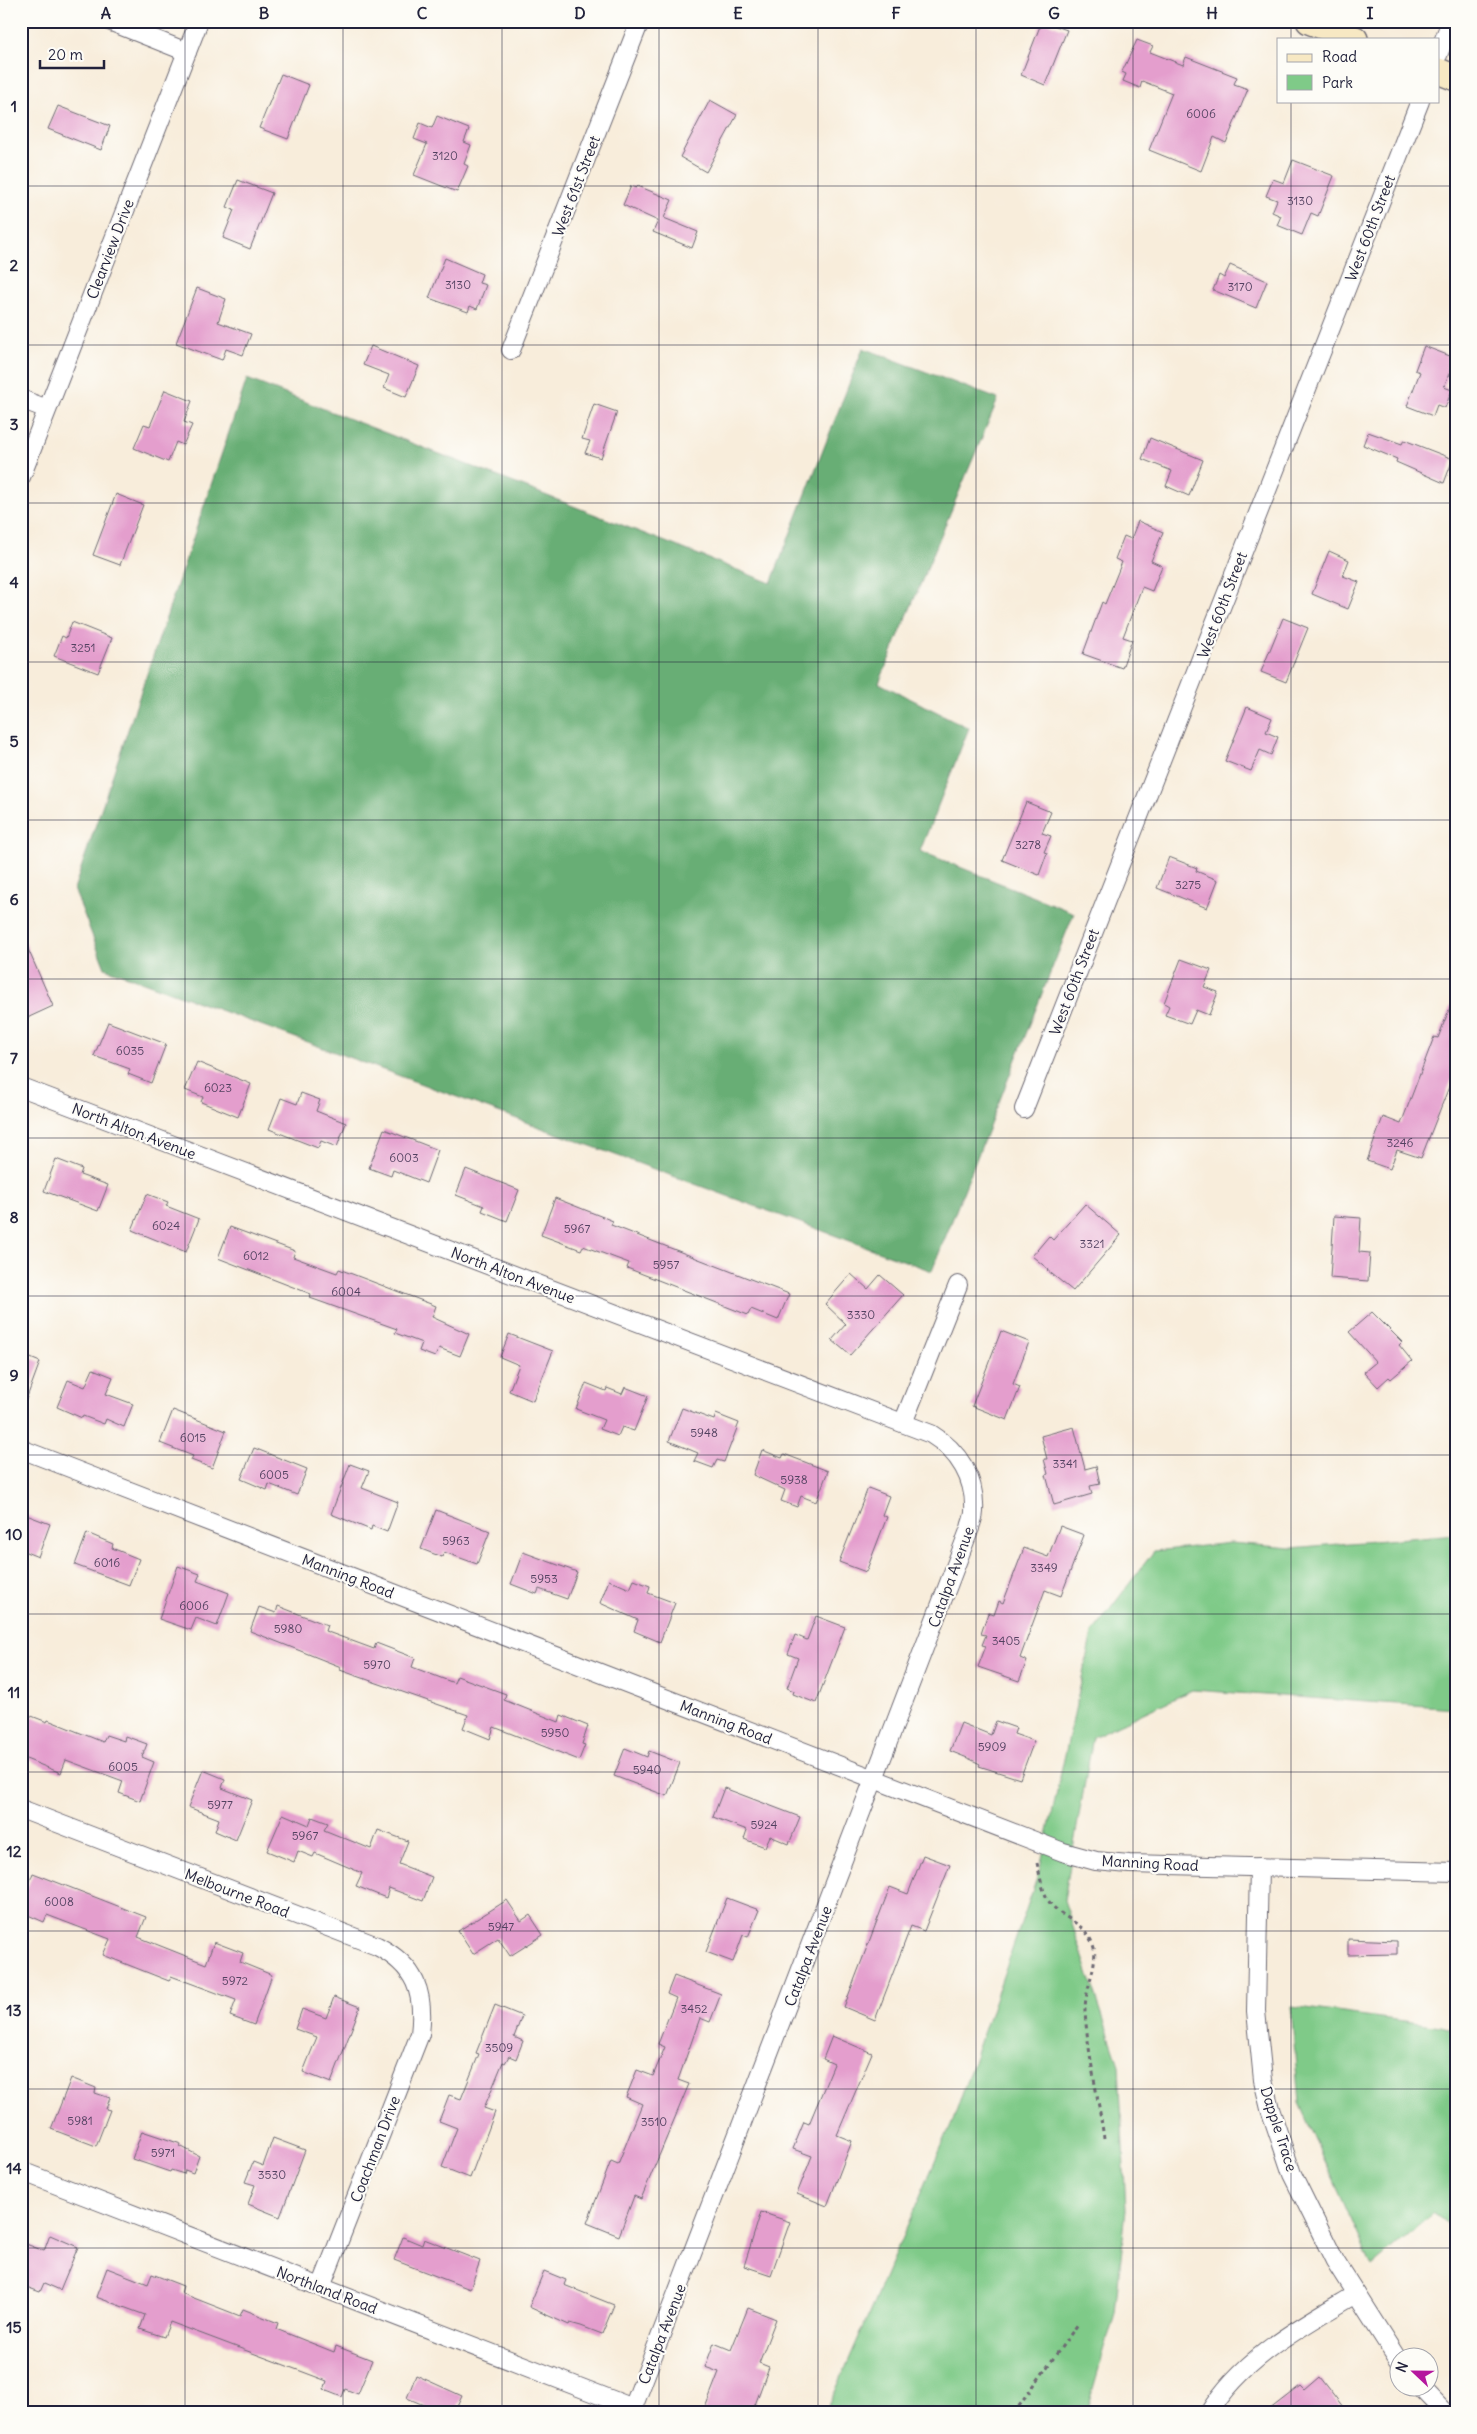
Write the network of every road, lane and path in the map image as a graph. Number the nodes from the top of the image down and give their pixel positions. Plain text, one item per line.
1 (109, 21) edge
2 (199, 21) edge
3 (640, 21) edge
4 (1309, 21) edge
5 (1451, 21) edge
6 (1352, 38) edge
7 (1440, 50) edge
8 (187, 52) junction
9 (1440, 72) edge
10 (1456, 78) edge
11 (1420, 102) edge
12 (511, 350) dead end
13 (21, 399) edge
14 (48, 409) junction
15 (21, 477) edge
16 (21, 1087) edge
17 (1024, 1110) dead end
18 (958, 1285) dead end
19 (903, 1423) junction
20 (21, 1449) edge
21 (973, 1496) joint
22 (875, 1779) junction
23 (21, 1809) edge
24 (1041, 1844) junction
25 (1259, 1867) junction
26 (1456, 1872) edge
27 (422, 2009) joint
28 (1104, 2138) dead end
29 (21, 2171) edge
30 (321, 2287) junction
31 (1356, 2294) junction
32 (1078, 2324) dead end
33 (1390, 2348) edge
34 (1429, 2396) edge
35 (632, 2410) edge
36 (1014, 2413) edge
37 (1209, 2413) edge
38 (1445, 2413) edge

1 - 8 street
2 - 8 street, Clearview Drive
3 - 12 street, West 61st Street
4 - 6 main road
5 - 7 street
8 - 14 street, Clearview Drive
9 - 10 main road
11 - 17 street, West 60th Street
13 - 14 street
14 - 15 street, Clearview Drive
16 - 19 street, North Alton Avenue
18 - 19 street
19 - 21 street, North Alton Avenue
20 - 22 street, Manning Road
21 - 22 street, Catalpa Avenue
22 - 24 street, Manning Road
22 - 35 street, Catalpa Avenue
23 - 27 street, Melbourne Road
24 - 25 street, Manning Road
24 - 28 path
25 - 26 street, Manning Road
25 - 31 street, Dapple Trace
27 - 30 street, Coachman Drive
29 - 30 street, Northland Road
30 - 35 street, Northland Road
31 - 33 street, Dapple Trace
31 - 37 street
32 - 36 path
34 - 38 street

